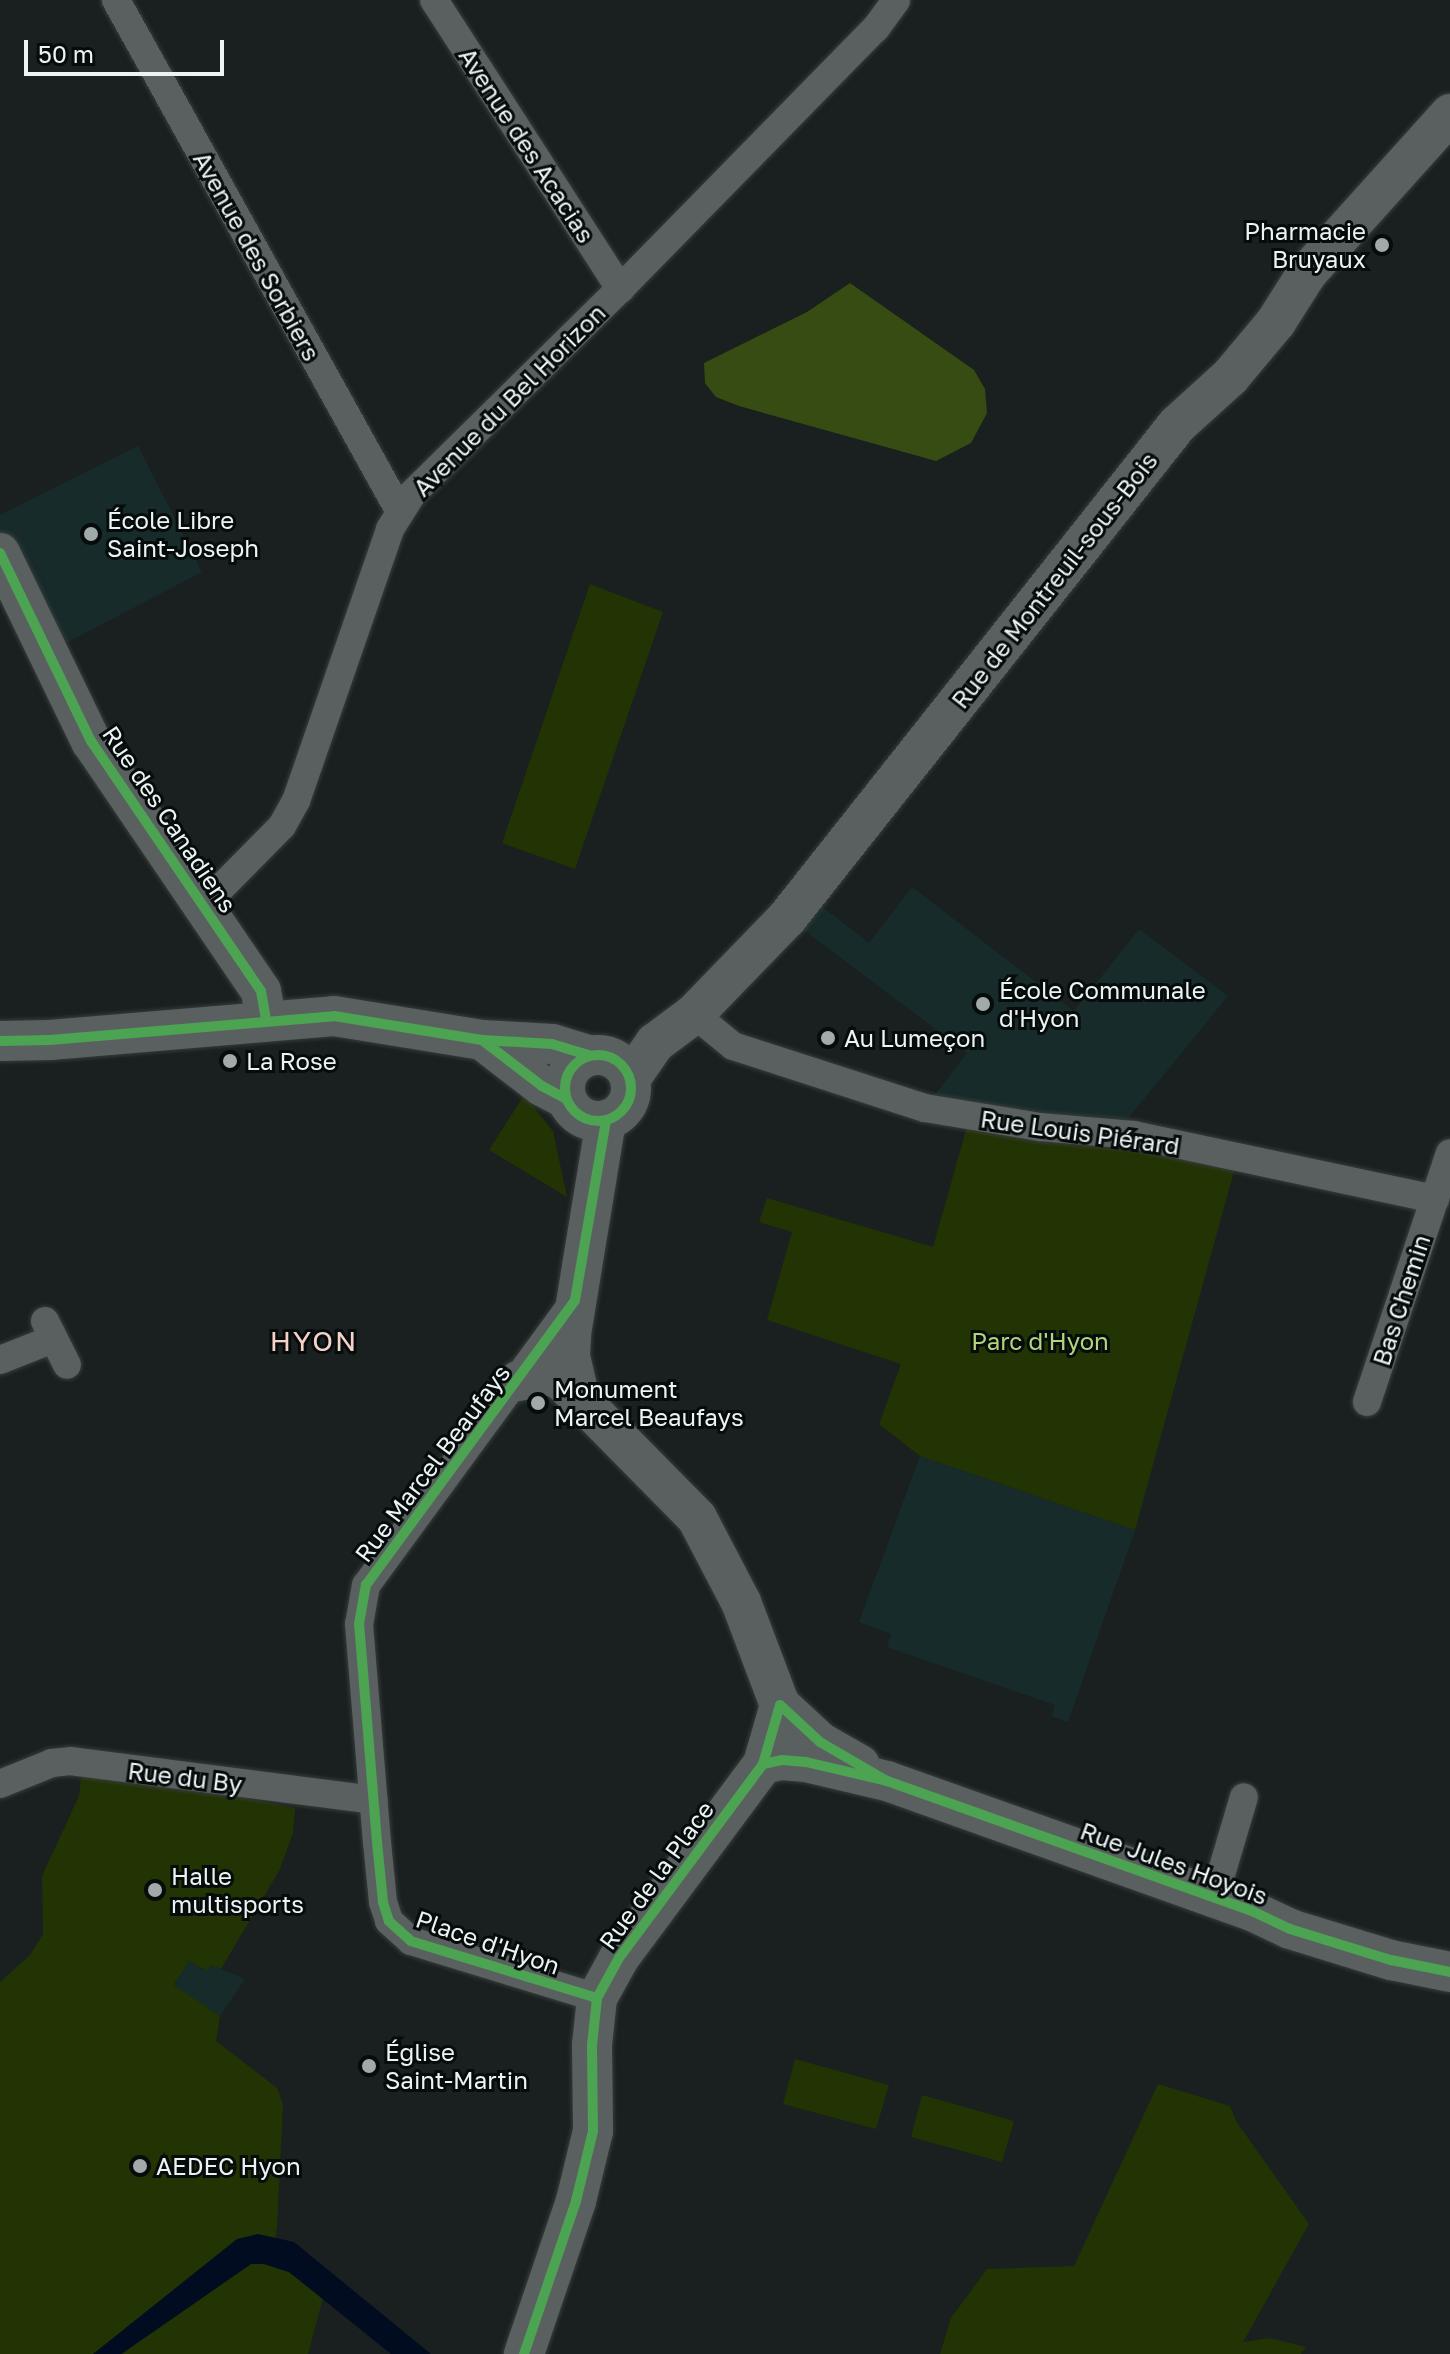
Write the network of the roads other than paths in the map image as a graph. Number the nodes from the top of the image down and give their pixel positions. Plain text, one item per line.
1 (116, 0) edge
2 (434, 0) edge
3 (896, 0) edge
4 (1450, 114) edge
5 (620, 289) junction
6 (400, 512) junction
7 (0, 553) edge
8 (204, 905) junction
9 (694, 1014) junction
10 (266, 1019) junction
11 (482, 1040) junction
12 (0, 1041) edge
13 (610, 1064) junction
14 (583, 1111) junction
15 (1450, 1153) edge
16 (1435, 1199) junction
17 (575, 1300) junction
18 (0, 1360) edge
19 (67, 1365) dead end
20 (518, 1381) junction
21 (572, 1391) junction
22 (1367, 1402) dead end
23 (780, 1705) junction
24 (763, 1764) junction
25 (887, 1781) junction
26 (0, 1784) edge
27 (1244, 1797) dead end
28 (374, 1800) junction
29 (1214, 1898) junction
30 (383, 1902) joint
31 (1450, 1972) edge
32 (597, 1998) junction
33 (524, 2354) edge

1 - 6 street, Avenue des Sorbiers
2 - 5 street, Avenue des Acacias
3 - 5 street, Avenue du Bel Horizon
4 - 9 street, Rue de Montreuil-sous-Bois
5 - 6 street, Avenue du Bel Horizon
6 - 8 street, Avenue du Bel Horizon
7 - 8 street, Rue des Canadiens
8 - 10 street, Rue des Canadiens
9 - 13 street, Rue de Montreuil-sous-Bois
9 - 16 street, Rue Louis Piérard
10 - 11 street
10 - 12 street
11 - 13 street
11 - 14 street
13 - 14 street
13 - 14 street
14 - 17 street
15 - 16 street
16 - 22 street, Bas Chemin
17 - 20 street, Rue Marcel Beaufays
17 - 21 street
18 - 19 street
20 - 21 street
20 - 28 street, Rue Marcel Beaufays
21 - 23 street
23 - 24 street, Rue de la Place
23 - 25 street, Rue Jules Hoyois
24 - 25 street, Rue Jules Hoyois
24 - 32 street, Rue de la Place
25 - 29 street, Rue Jules Hoyois
26 - 28 street, Rue du By
27 - 29 street
28 - 30 street, Rue Marcel Beaufays
29 - 31 street, Rue Jules Hoyois
30 - 32 street, Place d'Hyon
32 - 33 street, Rue de la Place

